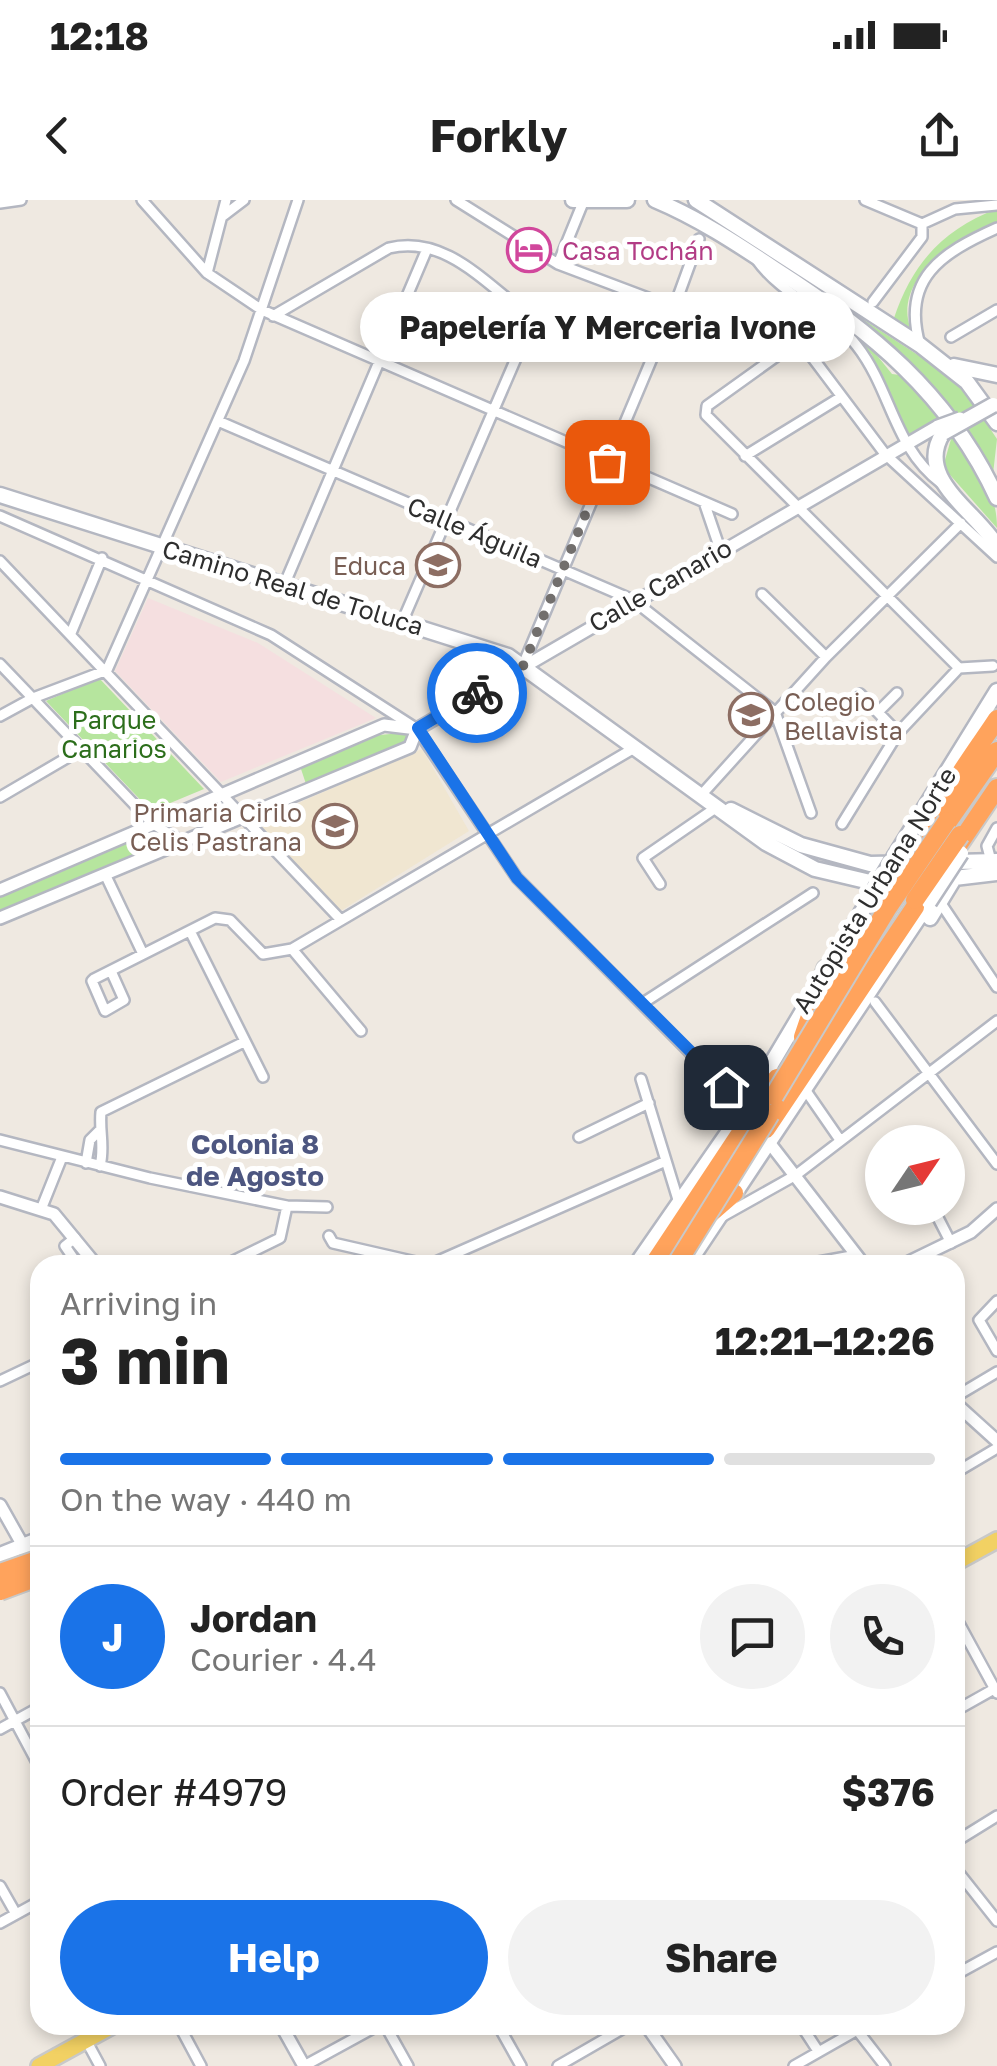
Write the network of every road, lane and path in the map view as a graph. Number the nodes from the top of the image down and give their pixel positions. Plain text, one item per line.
1 (21, 200) edge
2 (142, 200) edge
3 (226, 200) edge
4 (244, 200) edge
5 (298, 200) edge
6 (456, 200) edge
7 (654, 200) edge
8 (696, 200) edge
9 (866, 200) edge
10 (4, 201) edge
11 (580, 201) edge
12 (619, 201) edge
13 (997, 204) edge
14 (221, 218) junction
15 (922, 224) junction
16 (997, 228) edge
17 (699, 239) dead end
18 (426, 248) junction
19 (752, 253) junction
20 (558, 264) junction
21 (207, 273) junction
22 (794, 299) junction
23 (874, 302) dead end
24 (675, 305) junction
25 (262, 310) junction
26 (997, 310) edge
27 (273, 316) junction
28 (534, 318) junction
29 (951, 338) dead end
30 (792, 346) junction
31 (926, 349) junction
32 (654, 356) junction
33 (376, 361) junction
34 (997, 375) edge
35 (841, 397) junction
36 (989, 406) edge
37 (493, 411) junction
38 (218, 420) junction
39 (997, 424) edge
40 (941, 430) junction
41 (903, 443) junction
42 (885, 454) junction
43 (745, 456) junction
44 (607, 462) junction
45 (330, 471) junction
46 (948, 488) junction
47 (0, 495) edge
48 (997, 498) edge
49 (704, 502) junction
50 (794, 508) junction
51 (732, 514) dead end
52 (0, 516) edge
53 (446, 519) junction
54 (961, 524) junction
55 (162, 546) junction
56 (997, 546) edge
57 (720, 549) junction
58 (997, 557) edge
59 (102, 558) junction
60 (0, 561) edge
61 (562, 569) junction
62 (149, 578) junction
63 (285, 583) junction
64 (762, 594) dead end
65 (887, 596) junction
66 (633, 600) junction
67 (403, 620) junction
68 (70, 633) junction
69 (826, 657) junction
70 (0, 664) edge
71 (523, 666) junction
72 (993, 666) dead end
73 (958, 668) junction
74 (107, 670) junction
75 (997, 692) edge
76 (897, 693) dead end
77 (860, 694) dead end
78 (32, 698) junction
79 (879, 711) junction
80 (775, 712) junction
81 (0, 716) edge
82 (997, 719) edge
83 (418, 728) junction
84 (898, 733) junction
85 (997, 742) edge
86 (636, 747) junction
87 (82, 749) junction
88 (997, 752) edge
89 (997, 780) edge
90 (997, 788) edge
91 (224, 793) junction
92 (703, 794) junction
93 (0, 797) edge
94 (997, 802) edge
95 (720, 806) junction
96 (811, 813) dead end
97 (243, 814) junction
98 (153, 824) junction
99 (842, 824) dead end
100 (997, 828) edge
101 (487, 832) junction
102 (180, 840) junction
103 (928, 850) junction
104 (955, 856) junction
105 (896, 861) junction
106 (995, 865) edge
107 (104, 874) junction
108 (954, 879) junction
109 (2, 884) edge
110 (660, 884) dead end
111 (885, 892) junction
112 (813, 893) dead end
113 (928, 903) junction
114 (0, 918) edge
115 (340, 919) junction
116 (190, 931) junction
117 (292, 949) junction
118 (143, 954) junction
119 (826, 969) junction
120 (111, 970) junction
121 (997, 987) edge
122 (875, 1002) junction
123 (643, 1003) junction
124 (997, 1021) edge
125 (362, 1031) dead end
126 (803, 1036) junction
127 (244, 1042) junction
128 (830, 1050) junction
129 (928, 1074) junction
130 (263, 1077) dead end
131 (642, 1079) dead end
132 (804, 1088) junction
133 (649, 1103) junction
134 (745, 1108) junction
135 (99, 1130) junction
136 (579, 1137) dead end
137 (0, 1140) edge
138 (840, 1140) junction
139 (768, 1142) junction
140 (62, 1157) junction
141 (666, 1160) junction
142 (86, 1162) junction
143 (997, 1164) edge
144 (100, 1166) junction
145 (796, 1175) junction
146 (734, 1193) joint
147 (0, 1197) edge
148 (679, 1203) junction
149 (287, 1206) junction
150 (42, 1207) junction
151 (327, 1207) dead end
152 (997, 1209) edge
153 (714, 1216) junction
154 (941, 1225) edge
155 (329, 1236) dead end
156 (76, 1238) junction
157 (951, 1243) junction
158 (71, 1255) edge
159 (89, 1255) edge
160 (245, 1255) edge
161 (386, 1255) edge
162 (452, 1255) edge
163 (643, 1255) edge
164 (660, 1255) edge
165 (669, 1255) edge
166 (680, 1255) edge
167 (682, 1255) edge
168 (692, 1255) edge
169 (857, 1255) edge
170 (925, 1255) edge
171 (997, 1301) edge
172 (997, 1350) edge
173 (30, 1367) edge
174 (997, 1372) edge
175 (0, 1381) edge
176 (965, 1393) edge
177 (965, 1410) edge
178 (997, 1441) edge
179 (997, 1448) edge
180 (965, 1467) edge
181 (0, 1505) edge
182 (997, 1540) edge
183 (0, 1555) edge
184 (30, 1557) edge
185 (965, 1558) edge
186 (30, 1564) edge
187 (30, 1567) edge
188 (30, 1569) edge
189 (0, 1571) edge
190 (30, 1571) edge
191 (0, 1589) edge
192 (0, 1600) edge
193 (965, 1634) edge
194 (996, 1690) edge
195 (0, 1694) edge
196 (965, 1705) edge
197 (30, 1712) edge
198 (14, 1721) junction
199 (0, 1729) edge
200 (30, 1750) edge
201 (997, 1816) edge
202 (965, 1836) edge
203 (965, 1880) edge
204 (0, 1886) edge
205 (30, 1906) edge
206 (16, 1914) junction
207 (997, 1920) edge
208 (0, 1923) edge
209 (997, 1952) edge
210 (965, 1970) edge
211 (95, 2035) edge
212 (185, 2035) edge
213 (287, 2035) edge
214 (363, 2035) edge
215 (388, 2035) edge
216 (503, 2035) edge
217 (611, 2035) edge
218 (653, 2035) edge
219 (808, 2035) edge
220 (848, 2035) edge
221 (865, 2035) edge
222 (86, 2040) junction
223 (818, 2051) junction
224 (39, 2066) edge
225 (100, 2066) edge
226 (202, 2066) edge
227 (304, 2066) edge
228 (408, 2066) edge
229 (520, 2066) edge
230 (558, 2066) edge
231 (675, 2066) edge
232 (794, 2066) edge
233 (885, 2066) edge

1 - 10 street
2 - 21 street
3 - 14 street
4 - 14 street
5 - 25 street
6 - 20 street
7 - 19 main road
8 - 31 main road
9 - 15 street
11 - 12 main road
11 - 20 street
13 - 15 street
14 - 21 street
15 - 23 street
16 - 31 street
17 - 24 street
18 - 27 street
18 - 28 street
18 - 33 street
19 - 22 street
19 - 48 main road
20 - 24 street
21 - 25 street
22 - 24 street
22 - 41 street
25 - 27 street
25 - 38 street
26 - 29 street
27 - 33 street
28 - 32 street
28 - 37 street
30 - 32 street
30 - 35 street
30 - 43 street
31 - 34 main road
31 - 39 main road
32 - 44 street
33 - 37 street
33 - 45 street
35 - 42 street
35 - 43 street
36 - 40 main road, bridge
37 - 44 street
37 - 53 street
38 - 45 street, Calle Águila
38 - 55 street
40 - 41 street, Calle Canario
40 - 46 main road
41 - 42 street, Calle Canario
41 - 46 street
42 - 50 street, Calle Canario
42 - 54 street
43 - 50 street
44 - 49 street
44 - 61 street
45 - 53 street, Calle Águila
45 - 63 street
46 - 56 main road
47 - 55 main road, Camino Real de Toluca
49 - 51 street
49 - 57 street
50 - 57 street, Calle Canario
50 - 65 street
52 - 59 street
53 - 61 street, Calle Águila
53 - 67 street
54 - 58 street
54 - 65 street
55 - 62 street
55 - 63 main road, Camino Real de Toluca
57 - 66 street, Calle Canario
59 - 62 street
59 - 68 street
60 - 68 street
61 - 66 street, Calle Águila
61 - 71 street
62 - 74 street
62 - 83 street
63 - 67 main road, Camino Real de Toluca
64 - 69 street
65 - 69 street
65 - 73 street
66 - 71 street, Calle Canario
66 - 80 street, Calle Águila
67 - 71 main road, Camino Real de Toluca
68 - 74 street
69 - 80 street
70 - 78 street
71 - 83 street, Calle Canario
71 - 86 main road, Camino Real de Toluca
72 - 73 street
73 - 84 street
74 - 78 street
74 - 91 street
75 - 105 main road
76 - 79 street
77 - 79 street
78 - 81 street
78 - 87 street
79 - 84 street
80 - 92 street
80 - 96 street
82 - 103 highway
83 - 91 street, Calle Canario
83 - 97 street, Calle Canario
83 - 101 street
84 - 99 street
85 - 165 highway, Autopista Urbana Norte, bridge
86 - 92 main road, Camino Real de Toluca
86 - 101 street
87 - 93 street
87 - 98 street
88 - 103 highway
89 - 166 highway, Autopista Urbana Norte, bridge
90 - 104 highway
91 - 97 street
91 - 98 street, Calle Canario
92 - 95 main road, Camino Real de Toluca
94 - 104 main road
95 - 105 main road, Camino Real de Toluca
95 - 110 street
95 - 111 main road, Camino Real de Toluca
97 - 102 street, Calle Canario
97 - 115 street
98 - 102 street
98 - 109 street, Calle Canario
100 - 106 street
101 - 115 street
101 - 123 street
102 - 107 street, Calle Canario
103 - 111 highway, bridge
104 - 105 main road, Camino Real de Toluca
104 - 106 main road, Camino Real de Toluca
104 - 108 main road
104 - 113 highway, bridge
105 - 111 main road, bridge
106 - 108 main road, Camino Real de Toluca
107 - 114 street, Calle Canario
107 - 118 street
108 - 111 main road, Camino Real de Toluca
108 - 113 main road
111 - 119 main road
111 - 126 highway
112 - 123 street
113 - 121 street
113 - 122 main road
113 - 128 main road
113 - 153 highway
115 - 117 street
116 - 117 street
116 - 118 street
116 - 127 street
117 - 125 street
118 - 120 street
119 - 126 highway
119 - 134 main road
120 - 120 street
122 - 128 main road
122 - 129 street
123 - 134 street
124 - 129 street
126 - 164 highway
127 - 130 street
127 - 135 street
128 - 132 main road
129 - 138 street
129 - 143 street
131 - 133 street
132 - 138 street
132 - 139 main road
133 - 136 street
133 - 141 street
134 - 148 main road
135 - 142 street
135 - 144 street
137 - 140 street
138 - 145 street
139 - 145 street
139 - 146 main road
140 - 142 street
140 - 150 street
141 - 148 street
141 - 162 street
142 - 144 street
144 - 149 street
145 - 153 street
145 - 169 street
146 - 153 highway
147 - 150 street
148 - 163 main road
149 - 151 street
149 - 160 street
150 - 156 street
152 - 157 street
153 - 167 highway
153 - 168 main road
154 - 157 street
155 - 161 street
156 - 158 street
156 - 159 street
157 - 170 street
171 - 172 street
173 - 175 street
174 - 176 street
177 - 178 street
179 - 180 street
181 - 184 street
182 - 185 main road
183 - 186 main road
187 - 189 highway, bridge
188 - 191 highway, bridge
190 - 192 main road
193 - 194 street
194 - 196 street
195 - 198 street
197 - 198 street
198 - 199 street
198 - 200 street
201 - 202 street
203 - 207 street
204 - 206 street
205 - 206 street
206 - 208 street
209 - 210 street
211 - 222 main road
212 - 226 street
213 - 227 street
214 - 227 street
215 - 228 street
216 - 229 street
217 - 230 street
218 - 231 street
219 - 223 street
220 - 223 street
221 - 233 street
222 - 224 main road
222 - 225 street
223 - 232 street

